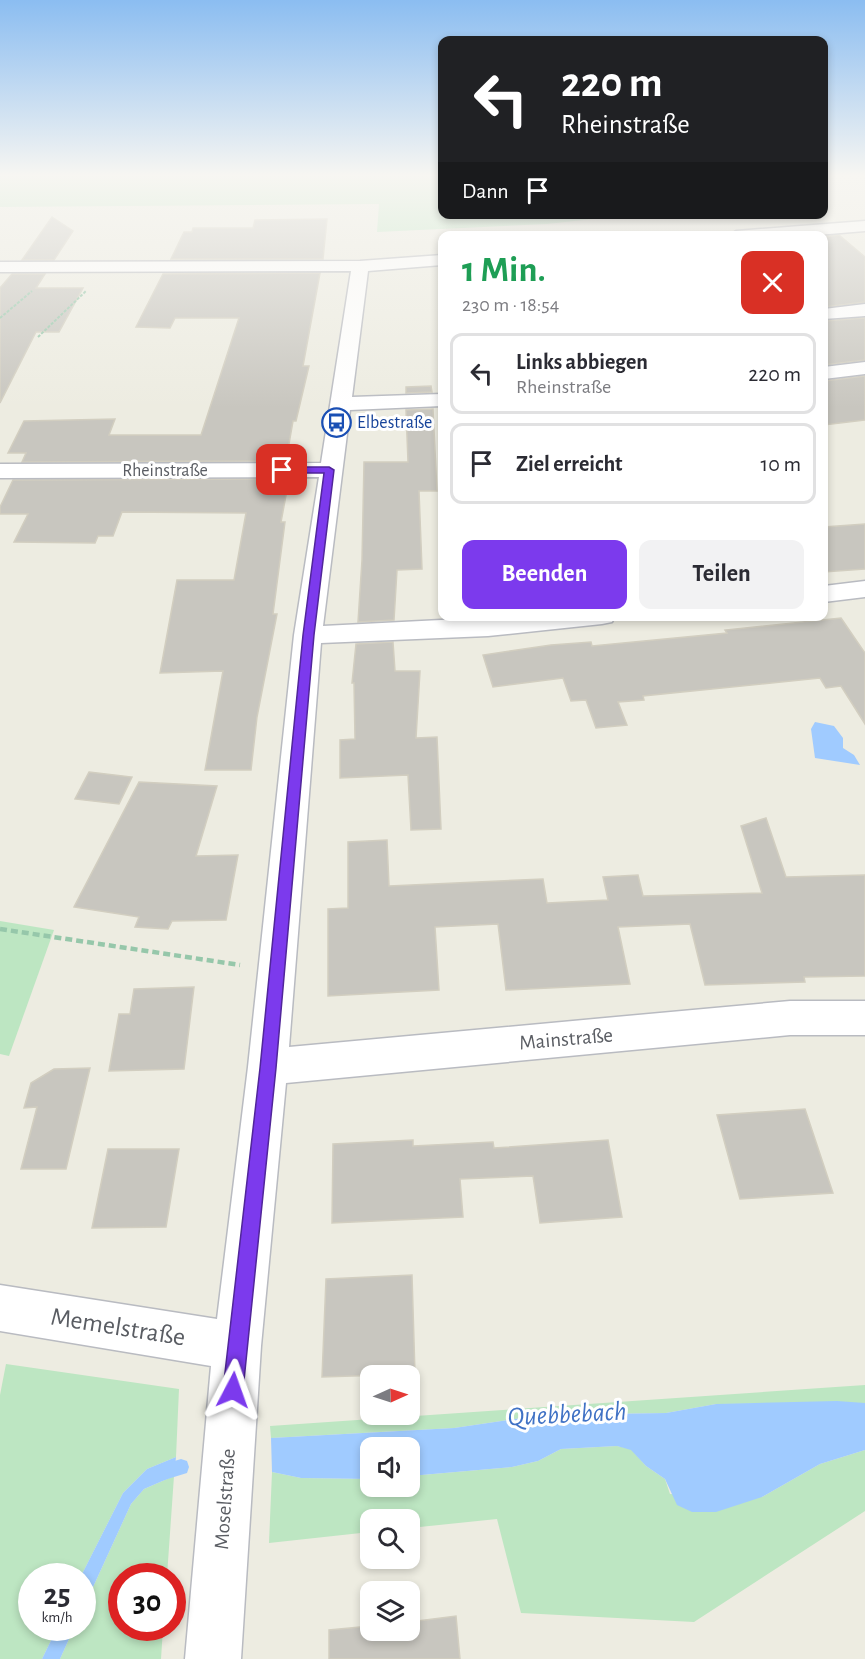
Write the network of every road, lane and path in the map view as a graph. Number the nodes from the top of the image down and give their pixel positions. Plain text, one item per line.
1 (438, 260) edge
2 (367, 265) junction
3 (0, 267) edge
4 (98, 267) junction
5 (39, 285) dead end
6 (865, 310) edge
7 (828, 314) edge
8 (0, 318) edge
9 (38, 338) dead end
10 (865, 368) edge
11 (828, 373) edge
12 (438, 400) edge
13 (340, 404) junction
14 (329, 470) junction
15 (0, 471) edge
16 (865, 590) edge
17 (828, 594) edge
18 (554, 621) edge
19 (308, 635) junction
20 (0, 929) edge
21 (277, 969) junction
22 (865, 1018) edge
23 (268, 1068) junction
24 (0, 1308) edge
25 (237, 1346) junction
26 (213, 1659) edge

1 - 2 street
2 - 4 street
2 - 13 street, Moselstraße
3 - 4 street
4 - 9 path
5 - 8 path
6 - 7 street
10 - 11 street
12 - 13 street
13 - 14 street, Moselstraße
14 - 15 street, Rheinstraße
14 - 19 street, Moselstraße
16 - 17 street
18 - 19 street
19 - 21 street, Moselstraße
20 - 21 path
21 - 23 street, Moselstraße
22 - 23 street, Mainstraße
23 - 25 street, Moselstraße
24 - 25 street, Memelstraße
25 - 26 street, Moselstraße

